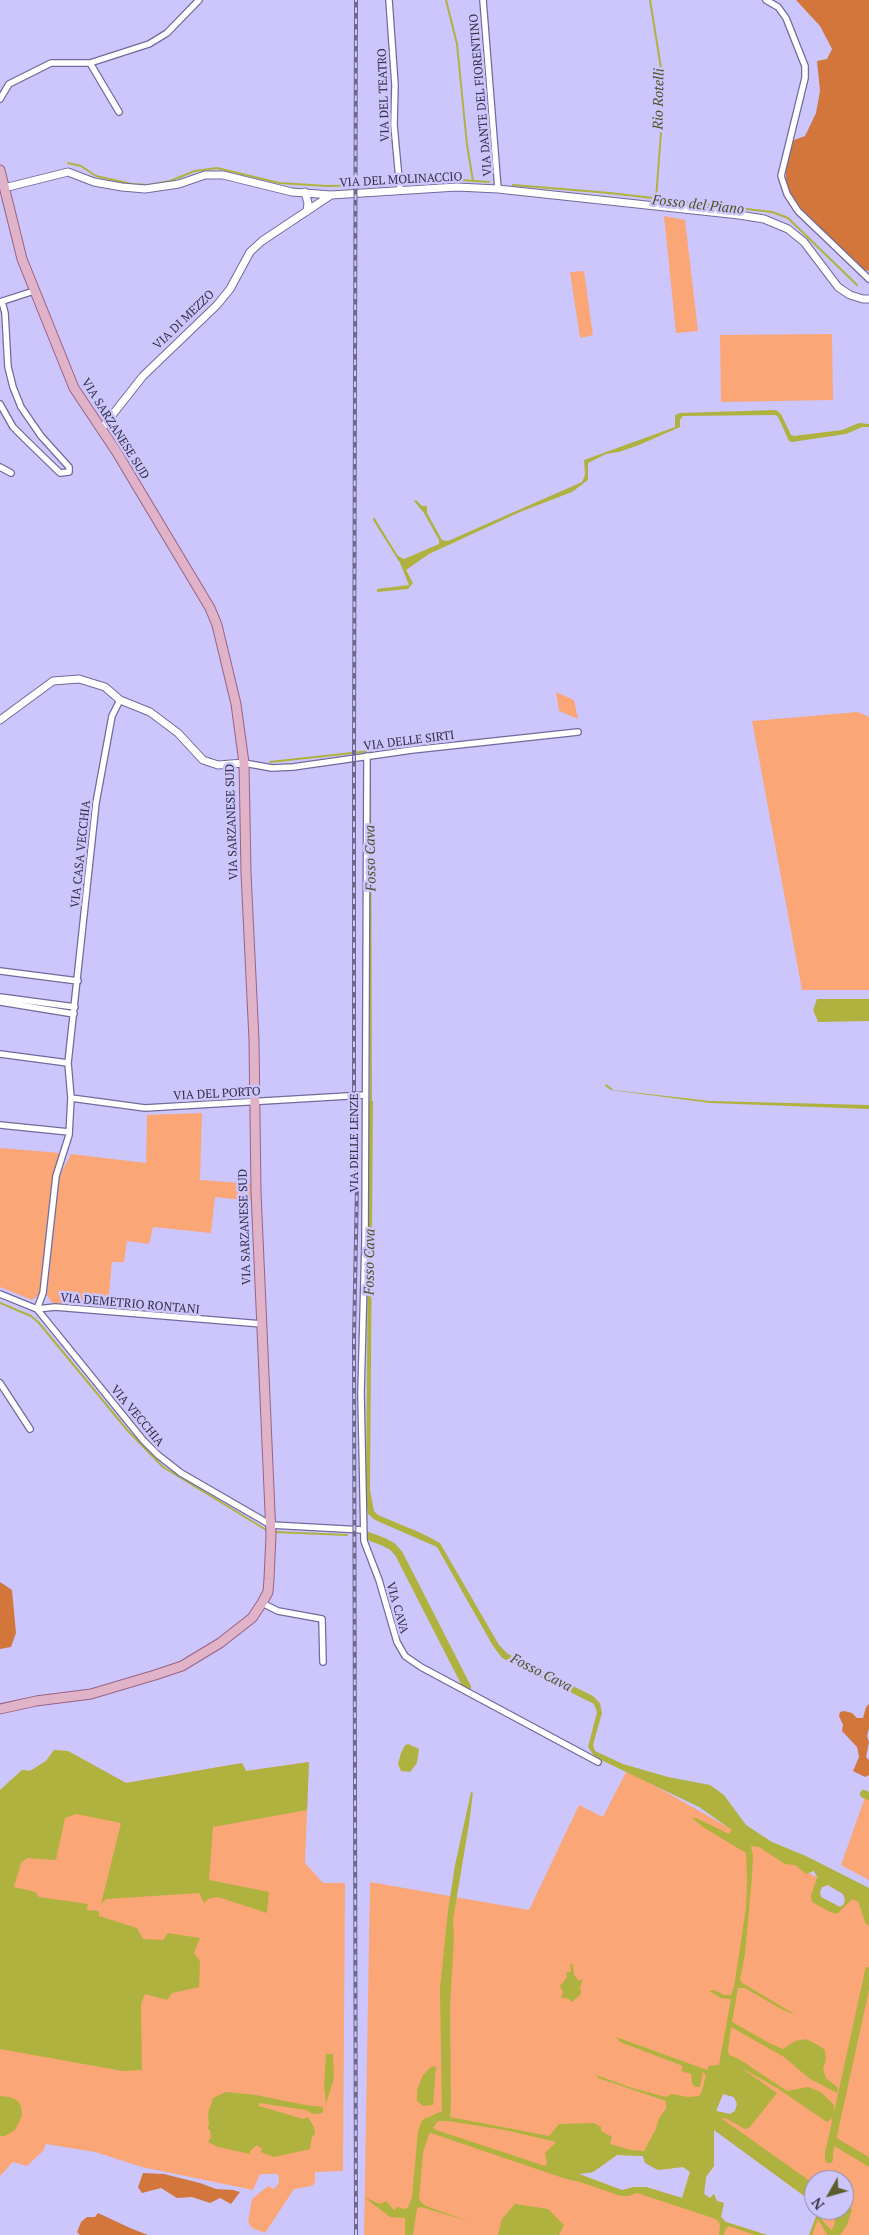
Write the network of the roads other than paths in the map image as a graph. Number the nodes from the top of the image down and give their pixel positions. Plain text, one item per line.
1 (199, 0) edge
2 (389, 0) edge
3 (483, 0) edge
4 (766, 0) edge
5 (90, 63) junction
6 (0, 99) edge
7 (119, 112) dead end
8 (0, 170) edge
9 (4, 188) junction
10 (498, 189) junction
11 (400, 190) junction
12 (305, 192) junction
13 (331, 195) junction
14 (307, 211) junction
15 (869, 279) edge
16 (34, 291) junction
17 (866, 299) edge
18 (1, 302) edge
19 (0, 404) edge
20 (102, 428) junction
21 (0, 467) edge
22 (11, 474) dead end
23 (120, 700) junction
24 (0, 720) edge
25 (578, 732) dead end
26 (370, 756) junction
27 (244, 764) junction
28 (0, 971) edge
29 (78, 981) junction
30 (0, 997) edge
31 (0, 1002) edge
32 (75, 1007) junction
33 (74, 1014) junction
34 (0, 1054) edge
35 (68, 1063) junction
36 (365, 1095) junction
37 (71, 1098) junction
38 (255, 1102) junction
39 (0, 1125) edge
40 (69, 1132) junction
41 (0, 1294) edge
42 (37, 1309) junction
43 (262, 1324) junction
44 (0, 1383) edge
45 (30, 1429) dead end
46 (271, 1529) junction
47 (363, 1530) junction
48 (262, 1603) junction
49 (323, 1662) dead end
50 (0, 1709) edge
51 (598, 1762) dead end

1 - 5 street
2 - 11 street, VIA DEL TEATRO
3 - 10 street, VIA DANTE DEL FIORENTINO
4 - 15 street
5 - 6 street
5 - 7 street
8 - 9 main road, VIA SARZANESE SUD
9 - 12 street, VIA DEL MOLINACCIO
9 - 16 main road, VIA SARZANESE SUD
10 - 11 street, VIA DEL MOLINACCIO
10 - 17 street, VIA DEL MOLINACCIO
11 - 13 street, VIA DEL MOLINACCIO
12 - 13 street, VIA DEL MOLINACCIO
12 - 14 street
13 - 14 street, VIA DI MEZZO
14 - 20 street, VIA DI MEZZO
16 - 18 street
16 - 20 main road, VIA SARZANESE SUD
18 - 19 street
20 - 27 main road, VIA SARZANESE SUD
21 - 22 street
23 - 24 street
23 - 27 street
23 - 29 street, VIA CASA VECCHIA
25 - 26 street, VIA DELLE SIRTI
26 - 27 street, VIA DELLE SIRTI
26 - 36 street, VIA DELLE LENZE
27 - 38 main road, VIA SARZANESE SUD
28 - 29 street
29 - 32 street, VIA CASA VECCHIA
30 - 32 street
31 - 33 street
32 - 33 street, VIA CASA VECCHIA
33 - 35 street, VIA CASA VECCHIA
34 - 35 street
35 - 37 street, VIA CASA VECCHIA
36 - 38 street, VIA DEL PORTO
36 - 47 street, VIA DELLE LENZE
37 - 38 street, VIA DEL PORTO
37 - 40 street, VIA CASA VECCHIA
38 - 43 main road, VIA SARZANESE SUD
39 - 40 street
40 - 42 street, VIA CASA VECCHIA
41 - 42 street, VIA DEMETRIO RONTANI
42 - 43 street, VIA DEMETRIO RONTANI
42 - 46 street, VIA VECCHIA
43 - 46 main road, VIA SARZANESE SUD
44 - 45 street
46 - 47 street
46 - 48 main road, VIA SARZANESE SUD
47 - 51 street, VIA CAVA
48 - 49 street
48 - 50 main road

